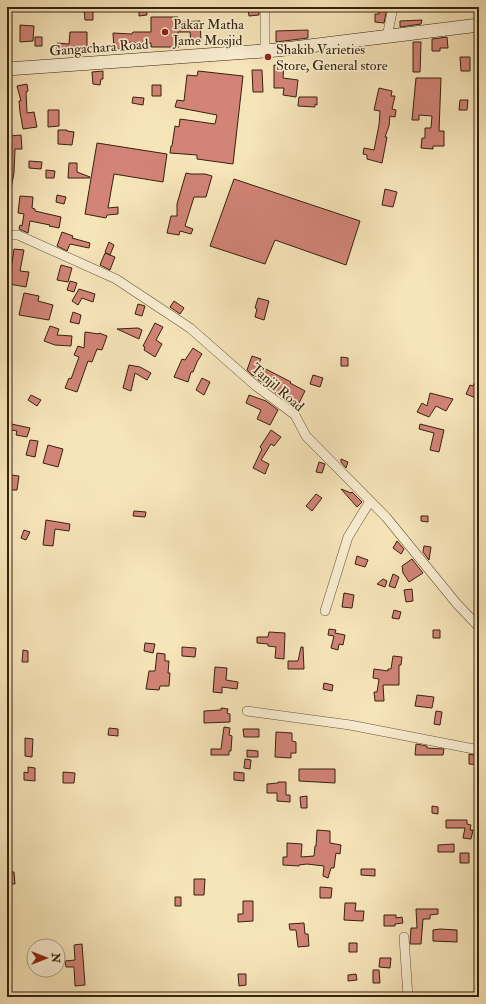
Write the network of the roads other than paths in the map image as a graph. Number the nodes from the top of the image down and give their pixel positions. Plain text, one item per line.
1 (265, 7) edge
2 (393, 7) edge
3 (479, 25) edge
4 (387, 37) junction
5 (265, 51) junction
6 (7, 68) edge
7 (7, 235) edge
8 (370, 501) junction
9 (325, 611) dead end
10 (479, 627) edge
11 (247, 711) dead end
12 (479, 750) edge
13 (404, 937) dead end
14 (408, 997) edge

1 - 5 street
2 - 4 street
3 - 4 main road, Gangachara Road
4 - 5 main road, Gangachara Road
5 - 6 main road, Gangachara Road
7 - 8 street, Tanjil Road
8 - 9 street
8 - 10 street, Tanjil Road
11 - 12 street
13 - 14 street

